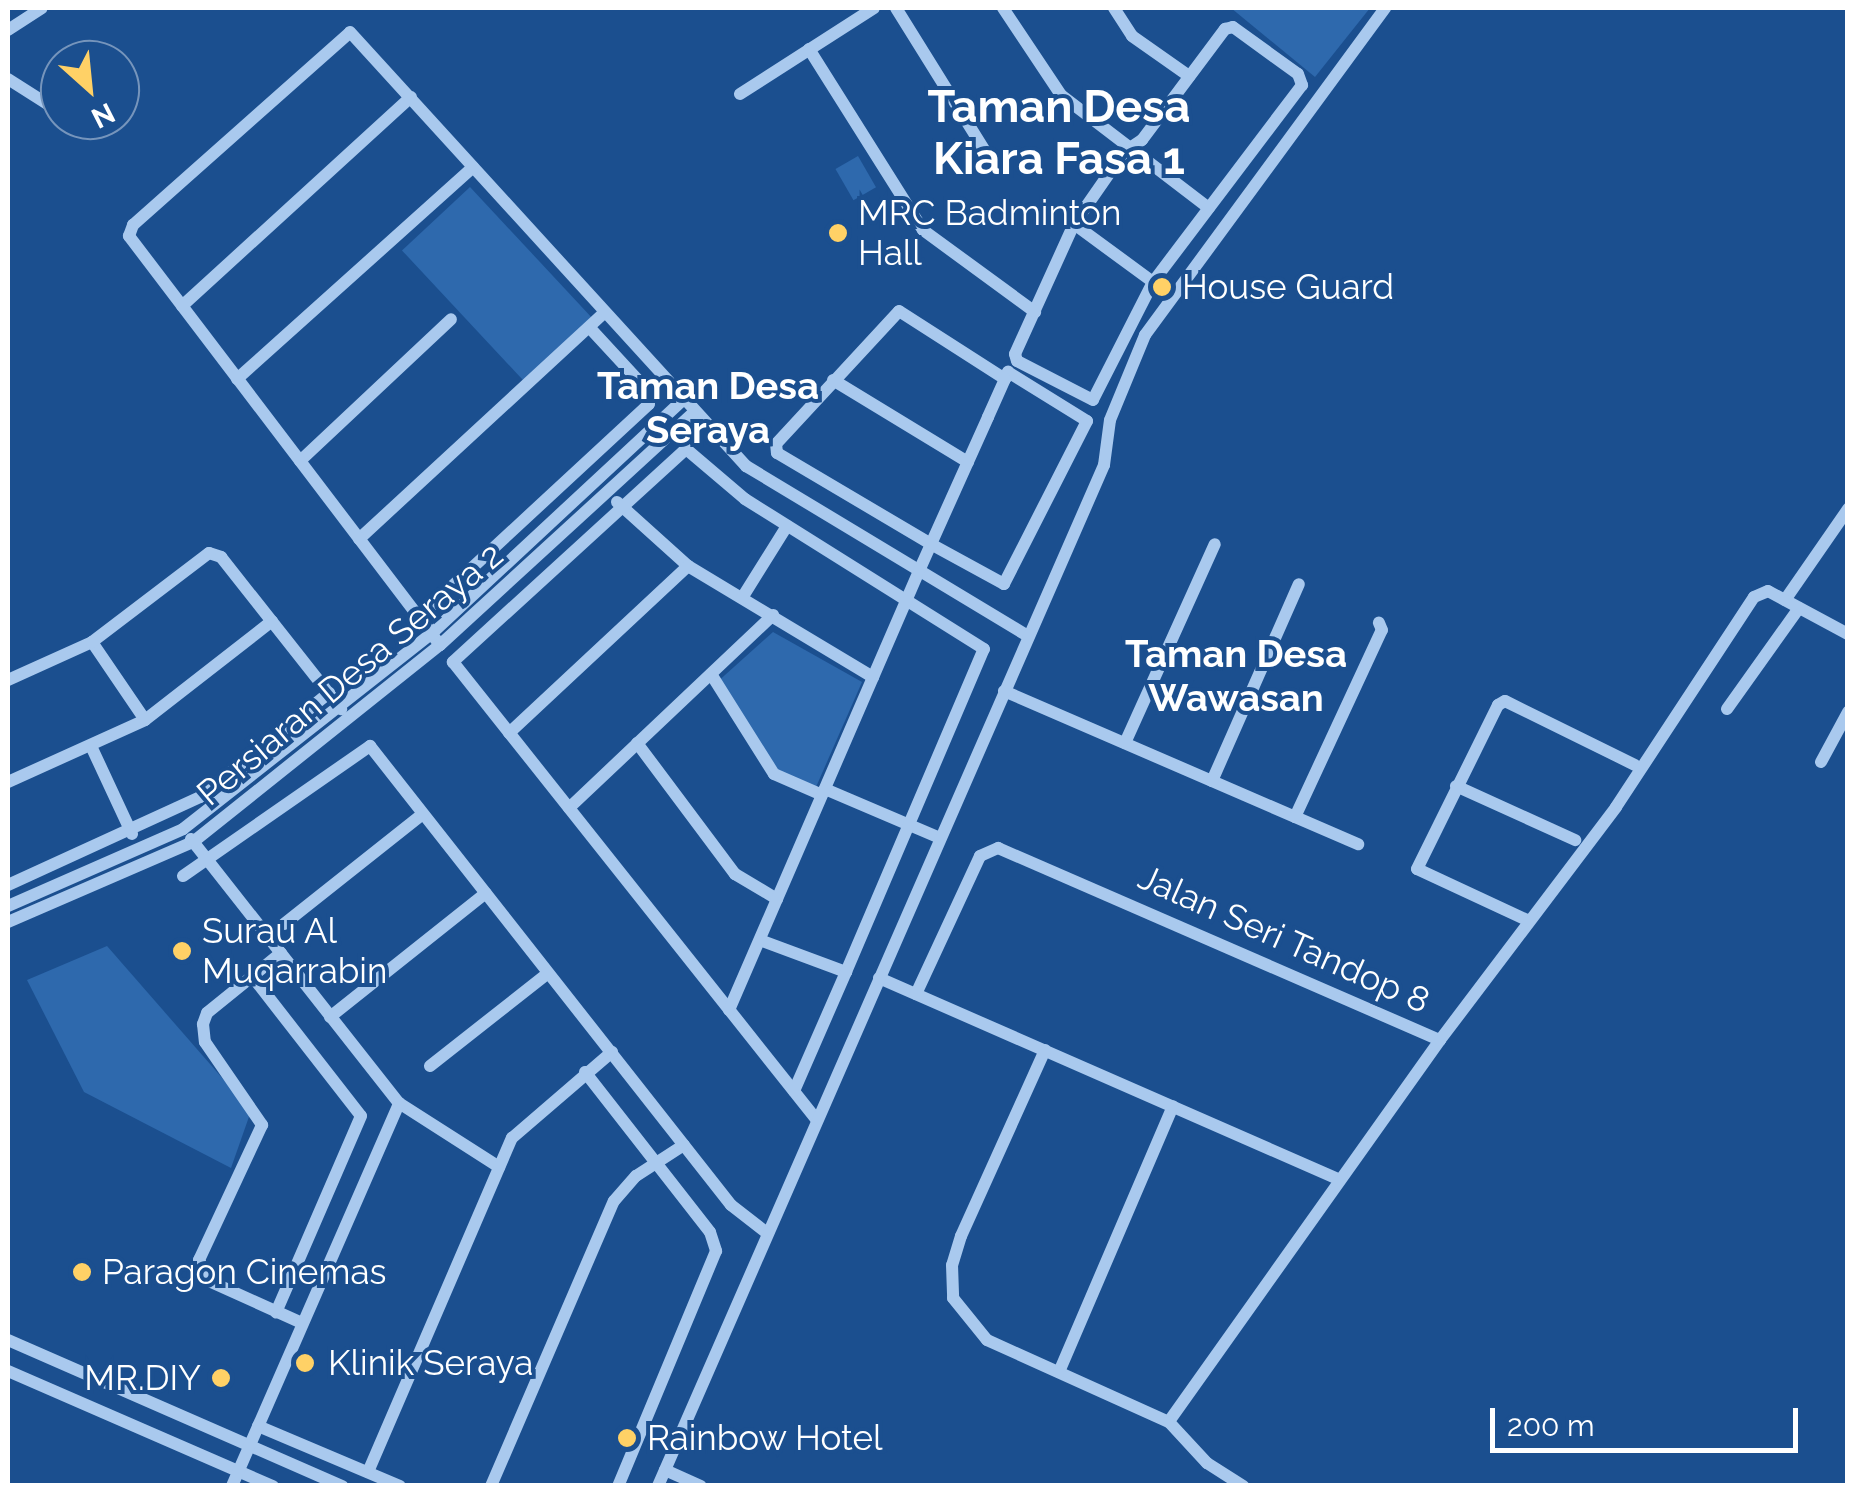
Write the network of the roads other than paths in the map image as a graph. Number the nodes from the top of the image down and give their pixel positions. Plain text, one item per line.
1 (42, 8) edge
2 (874, 8) edge
3 (896, 8) edge
4 (1003, 8) edge
5 (1114, 8) edge
6 (1384, 8) edge
7 (8, 30) edge
8 (810, 49) junction
9 (1189, 76) junction
10 (8, 79) edge
11 (740, 94) dead end
12 (411, 97) junction
13 (40, 99) edge
14 (1128, 148) junction
15 (992, 162) dead end
16 (473, 167) junction
17 (1209, 208) junction
18 (1074, 224) junction
19 (1153, 282) junction
20 (182, 306) junction
21 (1034, 312) junction
22 (603, 314) junction
23 (450, 319) dead end
24 (589, 327) junction
25 (237, 379) junction
26 (1005, 379) junction
27 (833, 380) junction
28 (681, 402) junction
29 (692, 414) junction
30 (300, 461) junction
31 (968, 462) junction
32 (608, 493) junction
33 (620, 506) junction
34 (1848, 509) edge
35 (786, 526) junction
36 (359, 538) junction
37 (931, 544) junction
38 (1216, 544) dead end
39 (688, 566) junction
40 (919, 572) junction
41 (1298, 584) dead end
42 (742, 598) junction
43 (908, 598) junction
44 (1785, 600) junction
45 (1799, 608) junction
46 (773, 615) junction
47 (418, 617) junction
48 (272, 622) junction
49 (1379, 623) dead end
50 (1848, 634) edge
51 (1028, 636) junction
52 (436, 640) junction
53 (92, 642) junction
54 (711, 674) junction
55 (873, 677) junction
56 (8, 680) edge
57 (1004, 691) junction
58 (329, 693) junction
59 (342, 708) junction
60 (1727, 709) dead end
61 (1848, 712) edge
62 (144, 720) junction
63 (509, 732) junction
64 (1125, 743) junction
65 (637, 744) junction
66 (91, 746) junction
67 (1820, 762) dead end
68 (1634, 766) dead end
69 (1212, 781) junction
70 (8, 782) edge
71 (1456, 786) junction
72 (824, 792) junction
73 (568, 808) junction
74 (422, 814) junction
75 (1295, 817) junction
76 (911, 826) junction
77 (184, 829) junction
78 (130, 831) junction
79 (940, 838) junction
80 (1576, 840) dead end
81 (194, 842) junction
82 (1358, 844) dead end
83 (138, 848) junction
84 (208, 863) junction
85 (182, 876) dead end
86 (8, 885) edge
87 (486, 893) junction
88 (777, 900) junction
89 (8, 906) edge
90 (1527, 920) junction
91 (8, 922) edge
92 (284, 924) dead end
93 (760, 940) junction
94 (280, 954) junction
95 (846, 972) junction
96 (548, 973) junction
97 (252, 976) junction
98 (879, 978) junction
99 (916, 994) junction
100 (729, 1010) junction
101 (330, 1017) junction
102 (1440, 1040) junction
103 (1045, 1050) junction
104 (612, 1052) junction
105 (430, 1066) dead end
106 (585, 1072) junction
107 (794, 1091) junction
108 (399, 1104) junction
109 (1173, 1106) junction
110 (816, 1119) junction
111 (362, 1123) junction
112 (384, 1133) junction
113 (684, 1145) junction
114 (654, 1164) junction
115 (499, 1167) junction
116 (1338, 1178) junction
117 (767, 1234) junction
118 (276, 1312) junction
119 (302, 1323) junction
120 (8, 1340) edge
121 (8, 1371) edge
122 (1059, 1372) junction
123 (1169, 1422) junction
124 (258, 1426) junction
125 (249, 1446) junction
126 (239, 1470) junction
127 (665, 1470) junction
128 (368, 1472) junction
129 (699, 1485) edge
130 (232, 1486) edge
131 (274, 1486) edge
132 (342, 1486) edge
133 (400, 1486) edge
134 (490, 1486) edge
135 (618, 1486) edge
136 (658, 1486) edge
137 (1243, 1486) edge

1 - 7 street
2 - 8 street
3 - 15 street
4 - 14 street
5 - 9 street
6 - 51 street
8 - 11 street
8 - 21 street
9 - 14 street
9 - 17 street
10 - 13 street
12 - 16 street
12 - 20 street
12 - 20 street
14 - 17 street
14 - 18 street
16 - 22 street
16 - 25 street
17 - 19 street
18 - 19 street
18 - 21 street
19 - 21 street
20 - 25 street
22 - 24 street
22 - 28 street
23 - 30 street
24 - 36 street
24 - 47 street
25 - 30 street
26 - 27 street
26 - 31 street
26 - 37 street
27 - 31 street
27 - 37 street
28 - 29 street
28 - 52 street, Persiaran Desa Seraya 2
29 - 32 street, Persiaran Desa Seraya 2
29 - 40 street
30 - 36 street
31 - 37 street
32 - 33 street
32 - 52 street, Persiaran Desa Seraya 2
33 - 35 street
33 - 39 street
33 - 63 street
34 - 44 street
35 - 42 street
35 - 43 street
36 - 47 street
37 - 40 street
38 - 64 street
39 - 42 street
39 - 63 street
40 - 43 street
40 - 51 street
41 - 69 street
42 - 46 street
43 - 55 street
43 - 76 street
44 - 45 street
44 - 90 street
45 - 50 street
45 - 60 street
46 - 54 street
46 - 55 street
47 - 52 street
48 - 53 street
48 - 58 street
48 - 62 street
49 - 75 street
51 - 57 street
52 - 59 street, Persiaran Desa Seraya 2
52 - 81 street, Persiaran Desa Seraya 2
53 - 56 street
53 - 62 street
54 - 65 street
54 - 72 street
55 - 72 street
57 - 64 street
57 - 79 street
58 - 59 street
58 - 78 street
59 - 77 street, Persiaran Desa Seraya 2
61 - 67 street
62 - 66 street
63 - 73 street
64 - 69 street
65 - 73 street
65 - 88 street
66 - 70 street
66 - 78 street
68 - 71 street
69 - 75 street
71 - 80 street
71 - 90 street
72 - 76 street
72 - 88 street
73 - 100 street
74 - 84 street
74 - 87 street
74 - 92 street
75 - 82 street
76 - 79 street
76 - 95 street
77 - 81 street
77 - 83 street, Persiaran Desa Seraya 2
78 - 83 street
78 - 86 street
79 - 98 street
81 - 84 street
81 - 91 street, Persiaran Desa Seraya 2
83 - 89 street, Persiaran Desa Seraya 2
84 - 85 street
84 - 94 street
87 - 96 street
87 - 101 street
88 - 93 street
90 - 102 street
93 - 95 street
93 - 100 street
94 - 97 street
94 - 101 street
95 - 107 street
96 - 104 street
96 - 105 street
97 - 111 street
97 - 118 street
98 - 99 street
98 - 110 street
99 - 102 street, Jalan Seri Tandop 8
99 - 103 street
100 - 107 street
101 - 108 street
102 - 116 street, Jalan Seri Tandop 8
103 - 109 street
103 - 122 street
104 - 106 street
104 - 113 street
106 - 114 street
106 - 115 street
107 - 110 street
108 - 112 street
108 - 115 street
109 - 116 street
109 - 122 street
110 - 117 street
111 - 112 street
111 - 118 street
112 - 119 street
113 - 114 street
113 - 117 street
114 - 134 street
114 - 135 street
115 - 128 street
116 - 123 street, Jalan Seri Tandop 8
117 - 127 street
118 - 119 street
119 - 124 street
120 - 125 street
121 - 126 street
122 - 123 street
123 - 137 street
124 - 125 street
124 - 128 street
125 - 126 street
125 - 132 street
126 - 130 street
126 - 131 street
127 - 129 street
127 - 136 street
128 - 133 street

